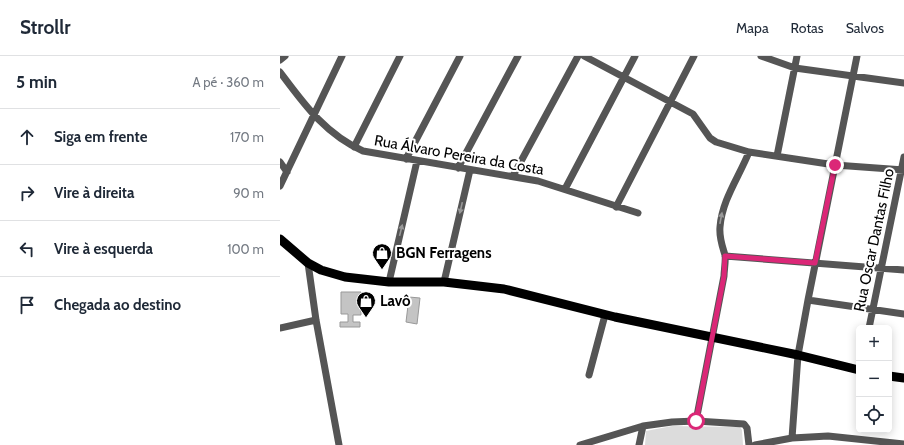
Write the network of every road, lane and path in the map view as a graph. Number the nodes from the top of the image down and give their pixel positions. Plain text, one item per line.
1 (285, 56) edge
2 (400, 56) edge
3 (460, 56) edge
4 (518, 56) edge
5 (578, 56) edge
6 (584, 56) edge
7 (635, 56) edge
8 (694, 56) edge
9 (797, 56) edge
10 (857, 56) edge
11 (762, 57) edge
12 (339, 58) edge
13 (280, 60) edge
14 (795, 68) junction
15 (280, 72) edge
16 (853, 75) junction
17 (624, 78) junction
18 (904, 83) edge
19 (671, 101) junction
20 (313, 116) junction
21 (354, 147) junction
22 (749, 152) junction
23 (777, 156) junction
24 (904, 157) edge
25 (406, 159) junction
26 (417, 160) junction
27 (280, 162) edge
28 (835, 165) junction
29 (458, 168) junction
30 (470, 170) junction
31 (903, 170) edge
32 (287, 172) junction
33 (513, 176) junction
34 (280, 186) edge
35 (566, 190) junction
36 (616, 207) junction
37 (638, 213) dead end
38 (280, 239) edge
39 (725, 256) junction
40 (308, 263) junction
41 (815, 263) junction
42 (880, 267) junction
43 (904, 270) edge
44 (388, 282) junction
45 (444, 282) junction
46 (808, 300) junction
47 (873, 309) junction
48 (904, 314) edge
49 (605, 315) junction
50 (316, 320) junction
51 (870, 325) edge
52 (280, 328) edge
53 (711, 339) junction
54 (798, 355) junction
55 (856, 369) edge
56 (589, 375) dead end
57 (892, 376) edge
58 (904, 378) edge
59 (696, 421) junction
60 (643, 426) junction
61 (828, 436) junction
62 (792, 438) junction
63 (904, 444) edge
64 (339, 445) edge
65 (580, 445) edge
66 (639, 445) edge
67 (749, 445) edge
68 (755, 445) edge
69 (828, 445) edge

1 - 13 street
2 - 21 street
3 - 25 street
4 - 29 street
5 - 33 street
6 - 17 street
7 - 17 street
8 - 19 street
9 - 14 street
10 - 16 street
11 - 14 street
12 - 20 street
14 - 16 street
14 - 23 street
15 - 20 street, Rua Álvaro Pereira da Costa
16 - 18 street
16 - 28 street
17 - 19 street
17 - 35 street
19 - 22 street
19 - 36 street
20 - 21 street, Rua Álvaro Pereira da Costa
20 - 32 street
21 - 25 street, Rua Álvaro Pereira da Costa
22 - 23 street
39 -> 22 street
23 - 28 street
24 - 31 street, Rua Oscar Dantas Filho
25 - 26 street, Rua Álvaro Pereira da Costa
26 - 29 street, Rua Álvaro Pereira da Costa
44 -> 26 street
27 - 32 street
28 - 31 street
28 - 41 street
29 - 30 street, Rua Álvaro Pereira da Costa
30 - 33 street, Rua Álvaro Pereira da Costa
30 -> 45 street
31 - 42 street, Rua Oscar Dantas Filho
32 - 34 street
33 - 35 street, Rua Álvaro Pereira da Costa
35 - 36 street, Rua Álvaro Pereira da Costa
36 - 37 street, Rua Álvaro Pereira da Costa
38 - 40 main road
39 - 41 street
39 - 53 street
40 - 44 main road
40 - 50 street
41 - 42 street
41 - 46 street
42 - 43 street
42 - 47 street, Rua Oscar Dantas Filho
44 - 45 main road
45 - 49 main road
46 - 47 street
46 - 54 street
47 - 48 street
47 - 51 street, Rua Oscar Dantas Filho
49 - 53 main road
49 - 56 street
50 - 52 street
50 - 64 street
53 - 54 main road
53 - 59 street
54 - 55 main road
54 - 62 street
57 - 58 main road
59 - 60 street
59 - 67 street
60 - 65 street
60 - 66 street
61 - 62 street
61 - 63 street
61 - 69 street
62 - 68 street

